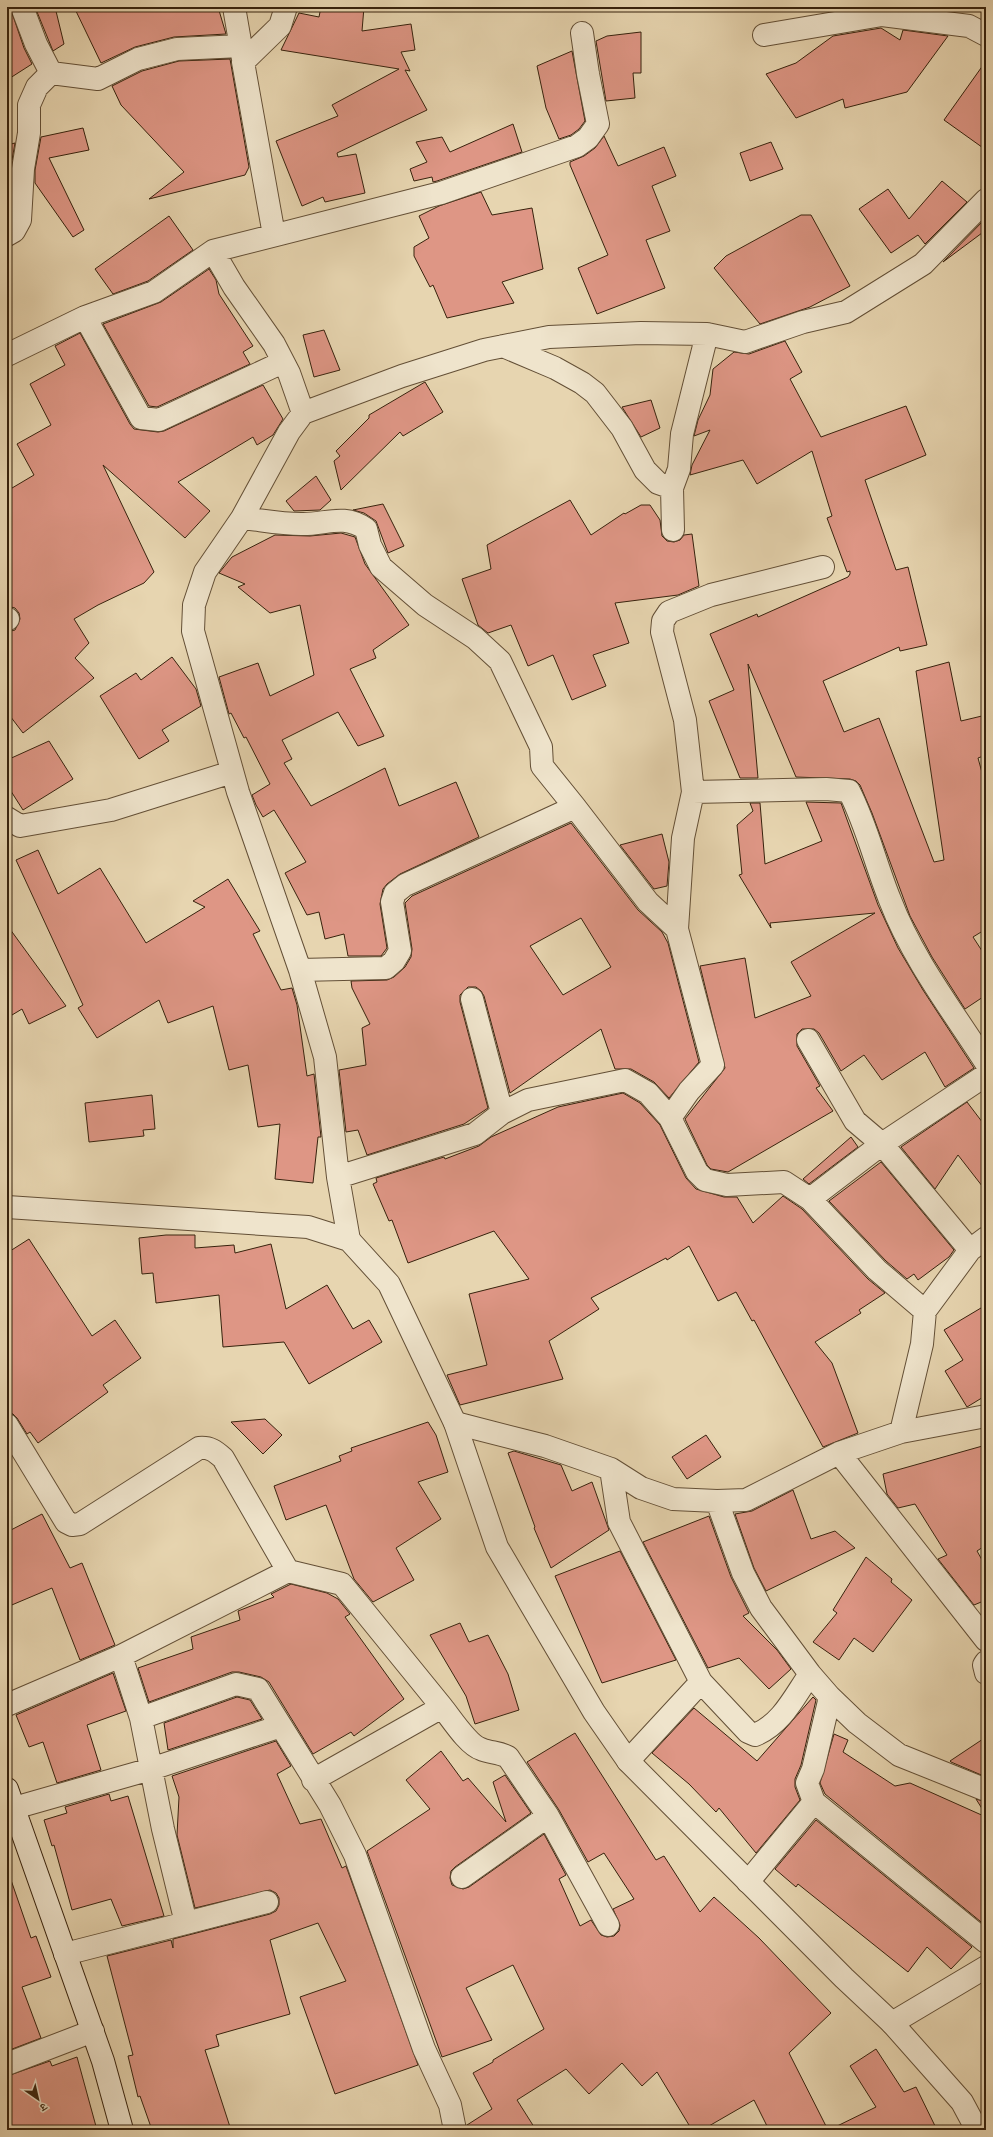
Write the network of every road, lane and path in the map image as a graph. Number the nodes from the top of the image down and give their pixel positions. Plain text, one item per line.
1 (22, 7) edge
2 (234, 7) edge
3 (286, 7) edge
4 (582, 33) dead end
5 (764, 35) dead end
6 (986, 35) edge
7 (242, 54) junction
8 (51, 73) junction
9 (986, 200) edge
10 (7, 235) edge
11 (274, 235) junction
12 (213, 251) junction
13 (85, 317) junction
14 (707, 334) junction
15 (503, 346) junction
16 (7, 355) edge
17 (283, 362) junction
18 (303, 413) junction
19 (672, 488) junction
20 (242, 518) junction
21 (673, 530) dead end
22 (823, 567) dead end
23 (232, 772) junction
24 (693, 792) junction
25 (575, 807) junction
26 (7, 818) edge
27 (677, 929) junction
28 (300, 970) junction
29 (472, 999) dead end
30 (808, 1040) dead end
31 (986, 1062) edge
32 (986, 1075) edge
33 (502, 1113) junction
34 (670, 1118) junction
35 (882, 1144) junction
36 (338, 1177) junction
37 (810, 1199) junction
38 (7, 1207) edge
39 (350, 1240) junction
40 (978, 1244) edge
41 (925, 1311) junction
42 (986, 1416) edge
43 (455, 1423) junction
44 (7, 1425) edge
45 (902, 1432) junction
46 (839, 1453) junction
47 (611, 1469) junction
48 (717, 1501) junction
49 (288, 1571) junction
50 (986, 1640) edge
51 (121, 1656) junction
52 (986, 1662) edge
53 (986, 1673) edge
54 (810, 1674) junction
55 (701, 1682) junction
56 (830, 1697) junction
57 (7, 1705) edge
58 (442, 1707) junction
59 (141, 1718) junction
60 (281, 1726) junction
61 (628, 1761) junction
62 (151, 1769) junction
63 (313, 1780) junction
64 (986, 1790) edge
65 (10, 1798) edge
66 (814, 1802) junction
67 (548, 1816) junction
68 (462, 1877) dead end
69 (748, 1882) junction
70 (267, 1902) dead end
71 (186, 1923) junction
72 (608, 1925) dead end
73 (986, 1942) edge
74 (65, 1954) junction
75 (986, 1966) edge
76 (892, 2023) junction
77 (93, 2031) junction
78 (7, 2064) edge
79 (122, 2130) edge
80 (455, 2130) edge
81 (977, 2130) edge

1 - 8 street
2 - 7 street
3 - 7 street
4 - 11 street
5 - 6 street
7 - 8 street
7 - 11 street
8 - 10 street
9 - 14 street
11 - 12 street
12 - 13 street
12 - 17 street
13 - 16 street
13 - 17 street
14 - 15 street
14 - 19 street
15 - 18 street
15 - 19 street
17 - 18 street
18 - 20 street
19 - 21 street
20 - 23 street
20 - 25 street
22 - 24 street
23 - 26 street
23 - 28 street
24 - 27 street
24 - 31 street
25 - 27 street
25 - 28 street
27 - 34 street
28 - 36 street
29 - 33 street
30 - 35 street
32 - 35 street
33 - 34 street
33 - 36 street
34 - 37 street
35 - 37 street
35 - 40 street
36 - 39 street
37 - 41 street
38 - 39 street
39 - 43 street
40 - 41 street
41 - 45 street
42 - 45 street
43 - 47 street
43 - 61 street
44 - 49 street
45 - 46 street
46 - 48 street
46 - 50 street
47 - 48 street
47 - 55 street
48 - 54 street
49 - 51 street
49 - 58 street
51 - 57 street
51 - 59 street
52 - 53 street
54 - 55 street
54 - 56 street
55 - 61 street
56 - 64 street
56 - 66 street
58 - 63 street
58 - 67 street
59 - 60 street
59 - 62 street
60 - 62 street
60 - 63 street
61 - 69 street
62 - 65 street
62 - 71 street
63 - 80 street
65 - 74 street
66 - 69 street
66 - 73 street
67 - 68 street
67 - 72 street
69 - 76 street
70 - 71 street
71 - 74 street
74 - 77 street
75 - 76 street
76 - 81 street
77 - 78 street
77 - 79 street

